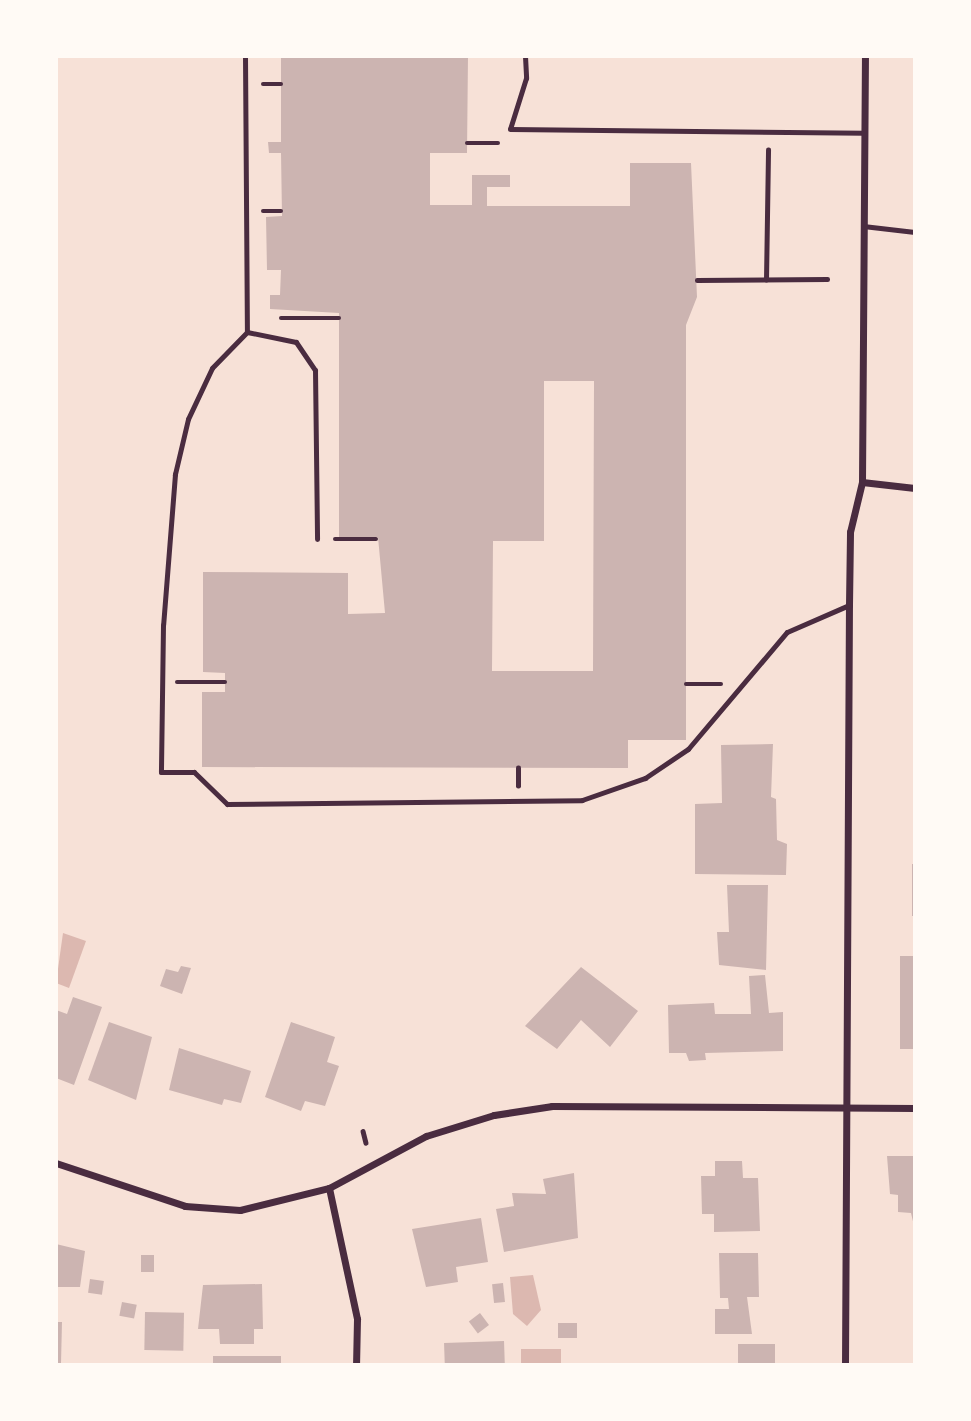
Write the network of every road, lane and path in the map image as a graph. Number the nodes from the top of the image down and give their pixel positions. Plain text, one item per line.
1 (245, 56) edge
2 (525, 56) edge
3 (865, 56) edge
4 (510, 129) junction
5 (768, 131) junction
6 (864, 133) junction
7 (467, 143) dead end
8 (862, 226) junction
9 (915, 232) edge
10 (827, 279) dead end
11 (697, 280) dead end
12 (766, 280) junction
13 (246, 318) junction
14 (339, 318) dead end
15 (247, 332) junction
16 (862, 482) junction
17 (915, 488) edge
18 (317, 539) joint
19 (376, 539) dead end
20 (849, 605) junction
21 (162, 682) junction
22 (225, 682) dead end
23 (686, 684) dead end
24 (743, 684) junction
25 (846, 1107) junction
26 (915, 1108) edge
27 (363, 1131) dead end
28 (366, 1143) dead end
29 (56, 1163) edge
30 (329, 1188) junction
31 (356, 1365) edge
32 (845, 1365) edge

1 - 13 lane
2 - 4 lane
3 - 6 street
4 - 5 lane
4 - 7 path
5 - 6 lane
5 - 12 path
6 - 8 street
8 - 9 lane
8 - 16 street
10 - 12 path
11 - 12 path
13 - 14 path
13 - 15 lane
15 - 18 lane
15 - 21 lane
16 - 17 street
16 - 20 street
18 - 19 path
20 - 24 lane
20 - 25 street
21 - 22 path
21 - 24 lane
23 - 24 path
25 - 26 street
25 - 30 street
25 - 32 street
27 - 28 path
29 - 30 street
30 - 31 street

